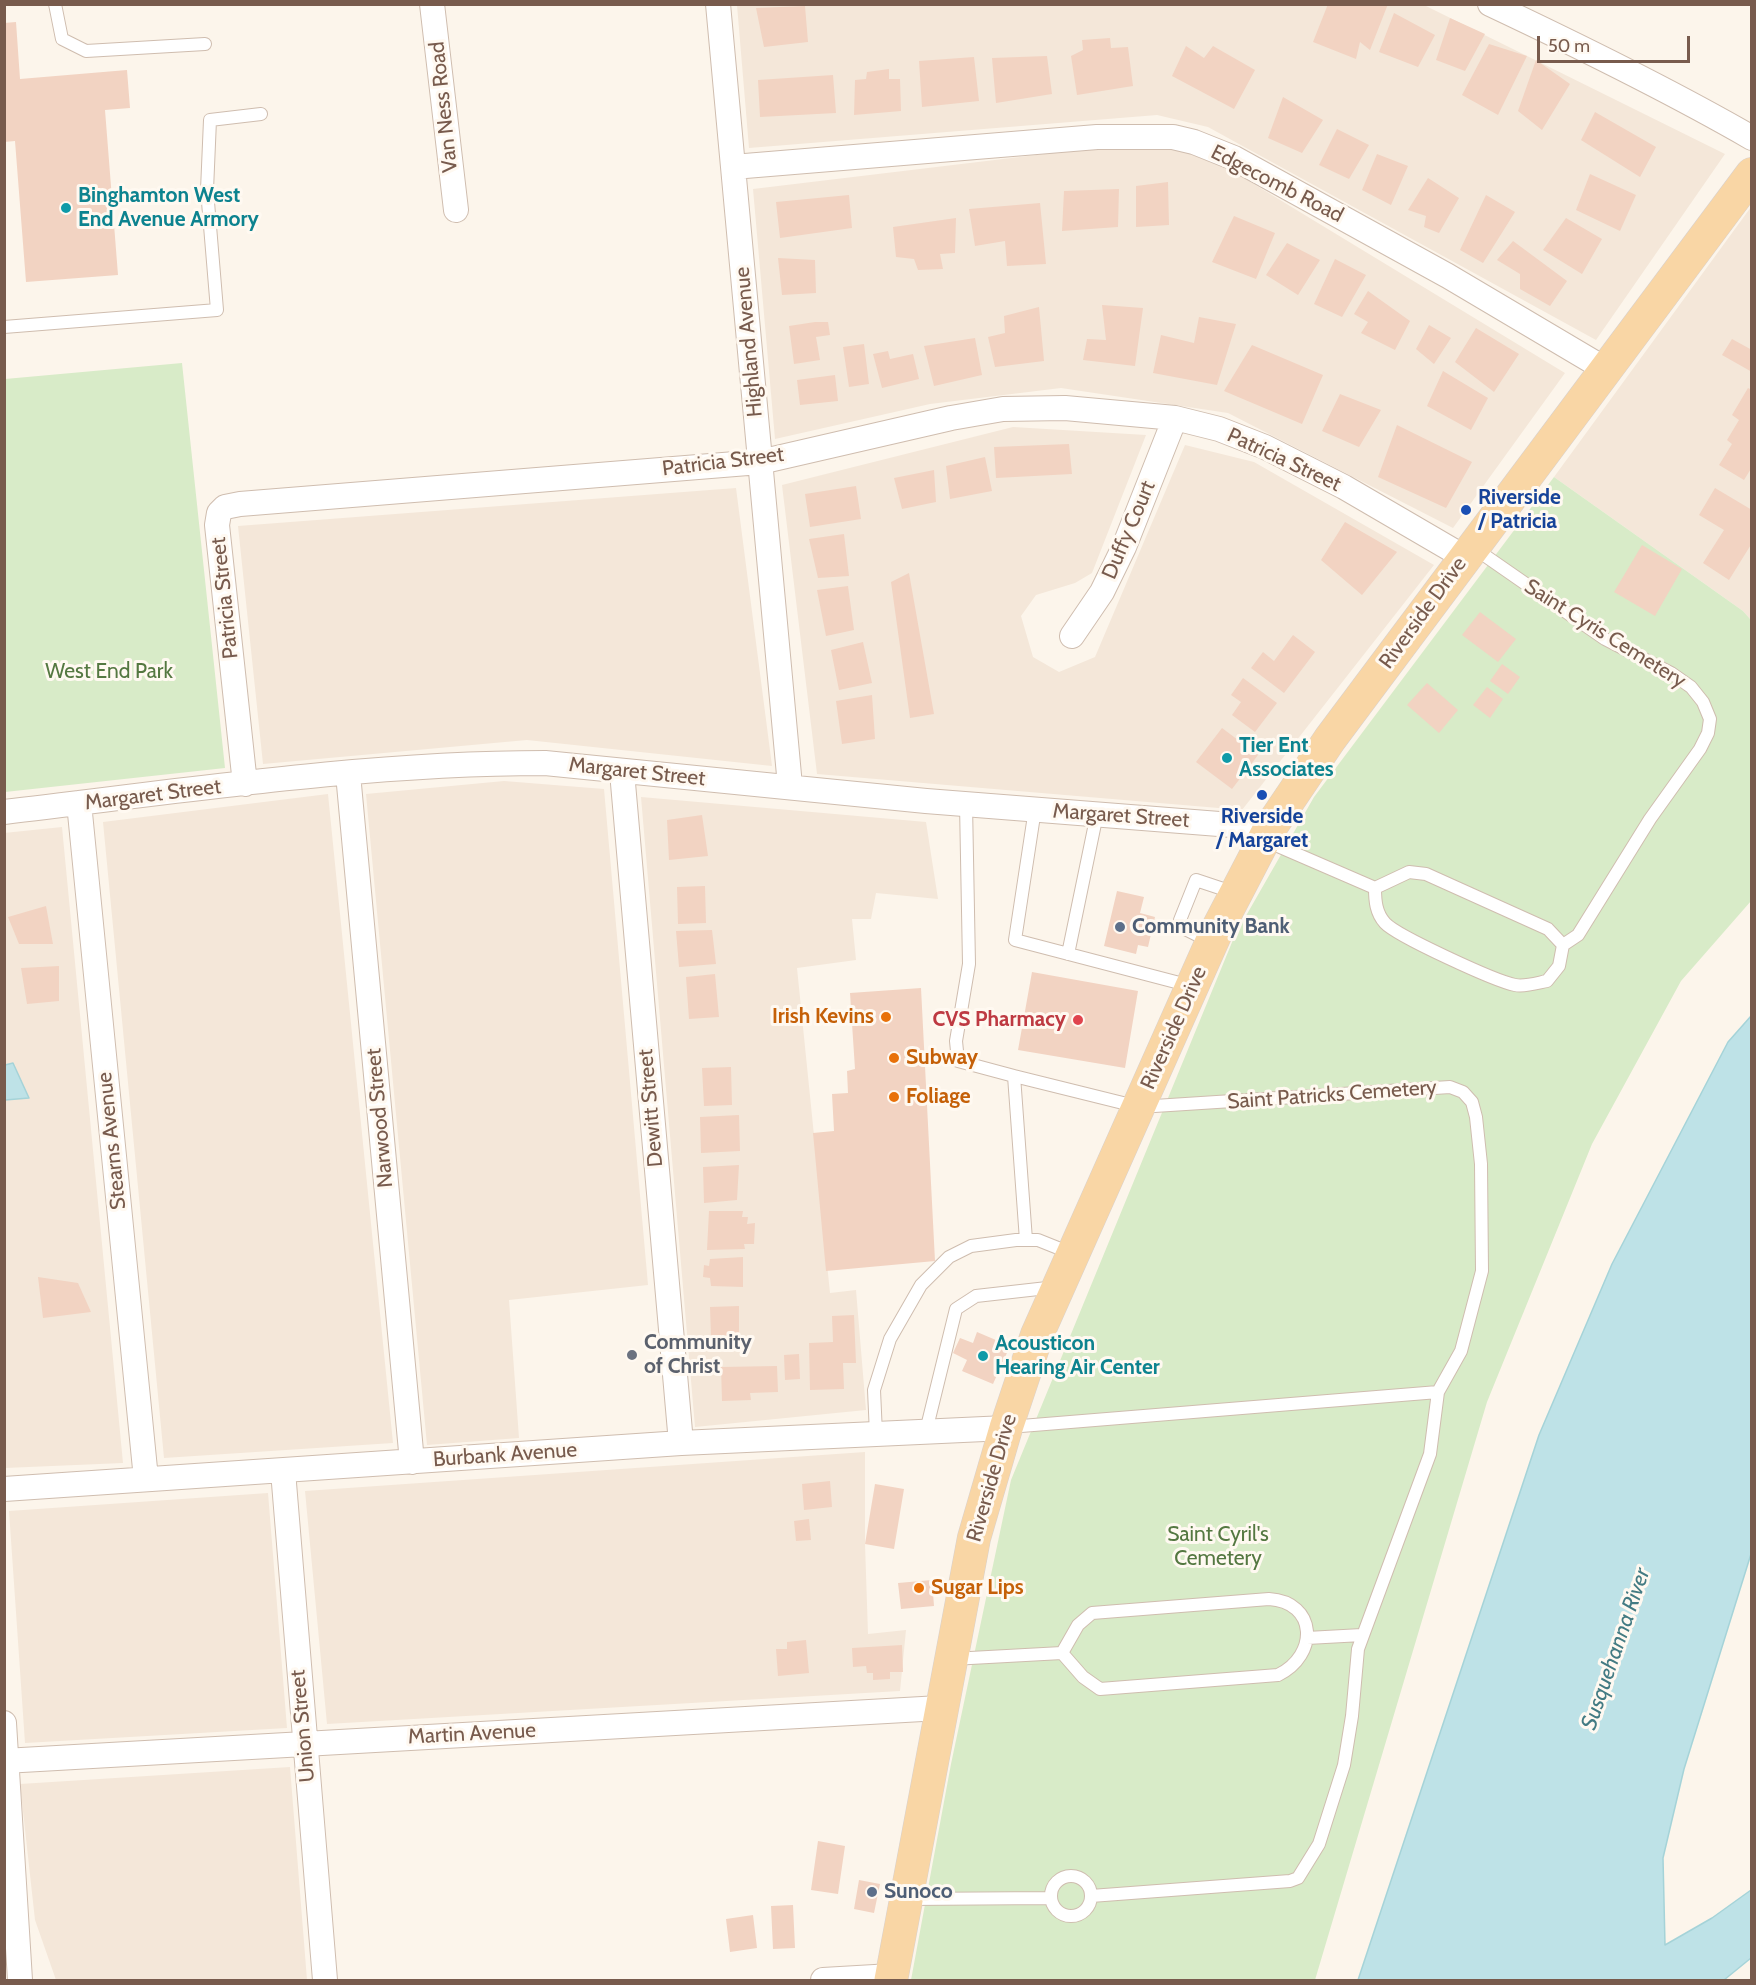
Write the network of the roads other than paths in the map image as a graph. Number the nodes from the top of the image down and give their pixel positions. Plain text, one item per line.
1 (55, 4) edge
2 (432, 4) edge
3 (718, 4) edge
4 (1490, 4) edge
5 (205, 44) dead end
6 (261, 114) dead end
7 (1752, 138) edge
8 (733, 167) junction
9 (1752, 174) edge
10 (456, 210) dead end
11 (4, 327) edge
12 (1605, 369) junction
13 (1175, 418) junction
14 (760, 462) junction
15 (1468, 552) junction
16 (1072, 636) dead end
17 (622, 772) junction
18 (348, 774) junction
19 (245, 784) junction
20 (790, 786) junction
21 (79, 803) junction
22 (966, 804) junction
23 (1035, 809) junction
24 (4, 812) edge
25 (1097, 814) junction
26 (1266, 834) junction
27 (1375, 888) junction
28 (1563, 945) junction
29 (1068, 954) junction
30 (1192, 987) junction
31 (1014, 1076) junction
32 (1139, 1107) junction
33 (1026, 1240) junction
34 (1073, 1254) junction
35 (1058, 1287) junction
36 (1438, 1392) junction
37 (1006, 1428) junction
38 (926, 1431) junction
39 (876, 1434) junction
40 (681, 1443) junction
41 (412, 1462) junction
42 (283, 1471) junction
43 (146, 1479) junction
44 (4, 1489) edge
45 (1362, 1635) junction
46 (1307, 1638) junction
47 (1062, 1653) junction
48 (950, 1659) junction
49 (940, 1708) junction
50 (4, 1723) edge
51 (304, 1744) junction
52 (6, 1761) edge
53 (1091, 1896) junction
54 (1051, 1898) junction
55 (906, 1899) junction
56 (891, 1978) edge
57 (20, 1980) edge
58 (325, 1980) edge
59 (823, 1980) edge

1 - 5 lane
2 - 10 street, Van Ness Road
3 - 8 street, Highland Avenue
4 - 7 street
6 - 11 lane
8 - 12 street, Edgecomb Road
8 - 14 street, Highland Avenue
9 - 12 main road, Riverside Drive
12 - 15 main road, Riverside Drive
13 - 14 street, Patricia Street
13 - 15 street, Patricia Street
13 - 16 street, Duffy Court
14 - 19 street, Patricia Street
14 - 20 street, Highland Avenue
15 - 26 main road, Riverside Drive
15 - 28 lane, Saint Cyris Cemetery
17 - 18 street, Margaret Street
17 - 20 street, Margaret Street
17 - 40 street, Dewitt Street
18 - 19 street, Margaret Street
18 - 41 street, Narwood Street
19 - 21 street, Margaret Street
20 - 22 street, Margaret Street
21 - 24 street, Margaret Street
21 - 43 street, Stearns Avenue
22 - 23 street, Margaret Street
22 - 31 lane, Saint Patricks Cemetery
23 - 25 street, Margaret Street
23 - 29 lane
25 - 26 street, Margaret Street
25 - 29 lane
26 - 27 lane
26 - 30 main road, Riverside Drive
27 - 28 lane
27 - 28 lane, Saint Cyris Cemetery
29 - 30 lane
30 - 32 main road, Riverside Drive
31 - 32 lane, Saint Patricks Cemetery
31 - 33 lane
32 - 34 main road, Riverside Drive
32 - 36 lane, Saint Patricks Cemetery
33 - 34 lane
33 - 39 lane
34 - 35 main road, Riverside Drive
35 - 37 main road, Riverside Drive
35 - 38 lane
36 - 37 lane
36 - 45 lane, Saint Patricks Cemetery
37 - 38 street, Burbank Avenue
37 - 48 main road, Riverside Drive
38 - 39 street, Burbank Avenue
39 - 40 street, Burbank Avenue
40 - 41 street, Burbank Avenue
41 - 42 street, Burbank Avenue
42 - 43 street, Burbank Avenue
42 - 51 street, Union Street
43 - 44 street, Burbank Avenue
45 - 46 lane
45 - 53 lane, Saint Patricks Cemetery
46 - 47 lane
46 - 47 lane
47 - 48 lane
48 - 49 main road, Riverside Drive
49 - 51 street, Martin Avenue
49 - 55 main road, Riverside Drive
50 - 52 street
51 - 52 street, Martin Avenue
51 - 58 street, Union Street
52 - 57 street
53 - 54 lane
53 - 54 lane
54 - 55 lane
55 - 56 main road, Riverside Drive
56 - 59 street

